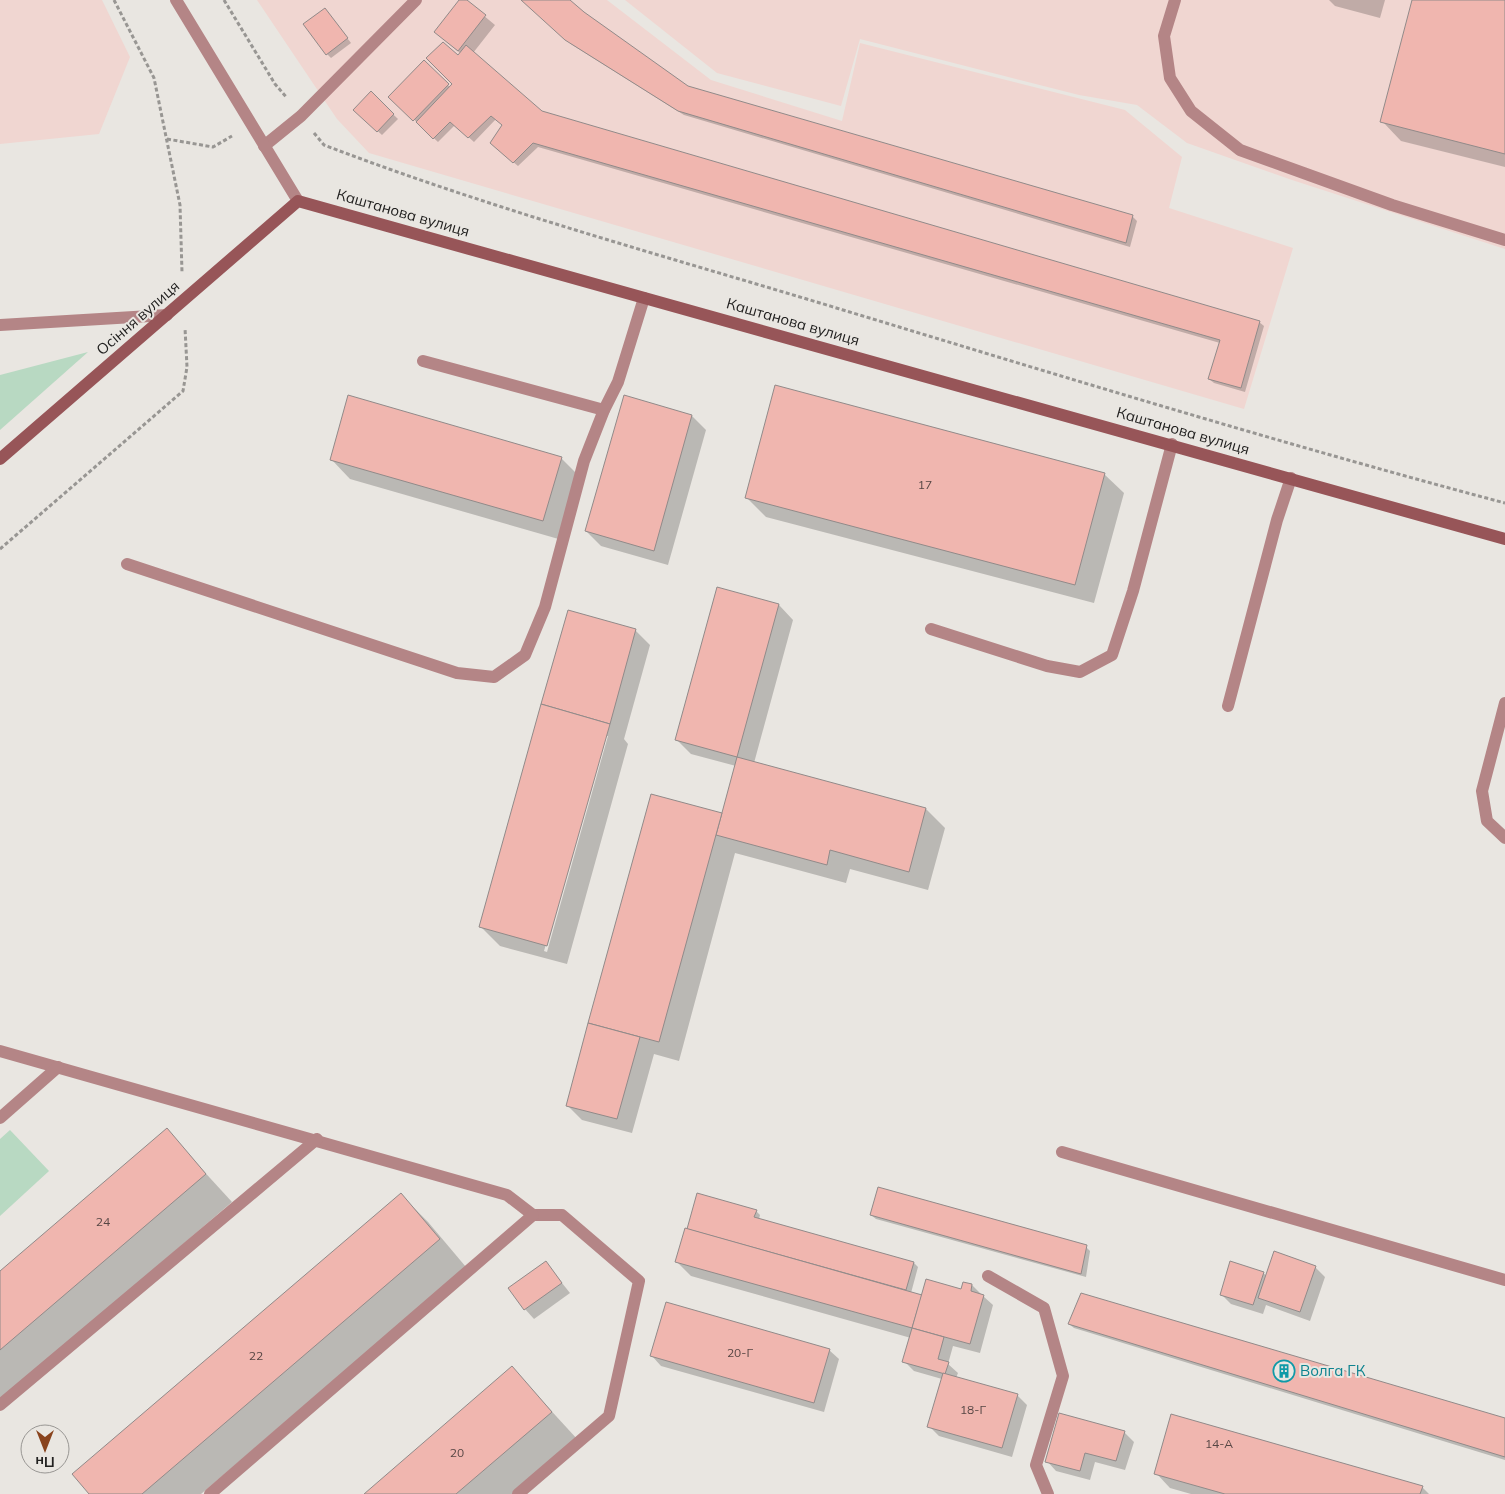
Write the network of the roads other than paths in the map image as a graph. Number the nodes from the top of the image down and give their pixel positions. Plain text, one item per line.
1 (176, 0) edge
2 (416, 0) edge
3 (1175, 0) edge
4 (264, 146) junction
5 (298, 201) junction
6 (1505, 240) edge
7 (644, 298) junction
8 (167, 315) junction
9 (0, 325) edge
10 (423, 361) dead end
11 (604, 410) junction
12 (1172, 444) junction
13 (0, 459) edge
14 (1291, 478) junction
15 (1505, 539) edge
16 (127, 564) dead end
17 (931, 629) dead end
18 (1505, 704) edge
19 (1228, 706) dead end
20 (1505, 838) edge
21 (0, 1051) edge
22 (58, 1067) junction
23 (0, 1118) edge
24 (317, 1139) junction
25 (1062, 1152) dead end
26 (533, 1214) junction
27 (988, 1276) dead end
28 (1505, 1280) edge
29 (0, 1405) edge
30 (210, 1494) edge
31 (518, 1494) edge
32 (1048, 1494) edge

1 - 4 street
2 - 4 street
3 - 6 street
4 - 5 street
5 - 7 street, Каштанова вулиця
5 - 8 street, Осіння вулиця
7 - 11 street
7 - 12 street, Каштанова вулиця
8 - 9 street
8 - 13 street, Осіння вулиця
10 - 11 street
11 - 16 street
12 - 14 street, Каштанова вулиця
12 - 17 street
14 - 15 street, Каштанова вулиця
14 - 19 street
18 - 20 street
21 - 22 street
22 - 23 street
22 - 24 street
24 - 26 street
24 - 29 street
25 - 28 street
26 - 30 street
26 - 31 street
27 - 32 street

